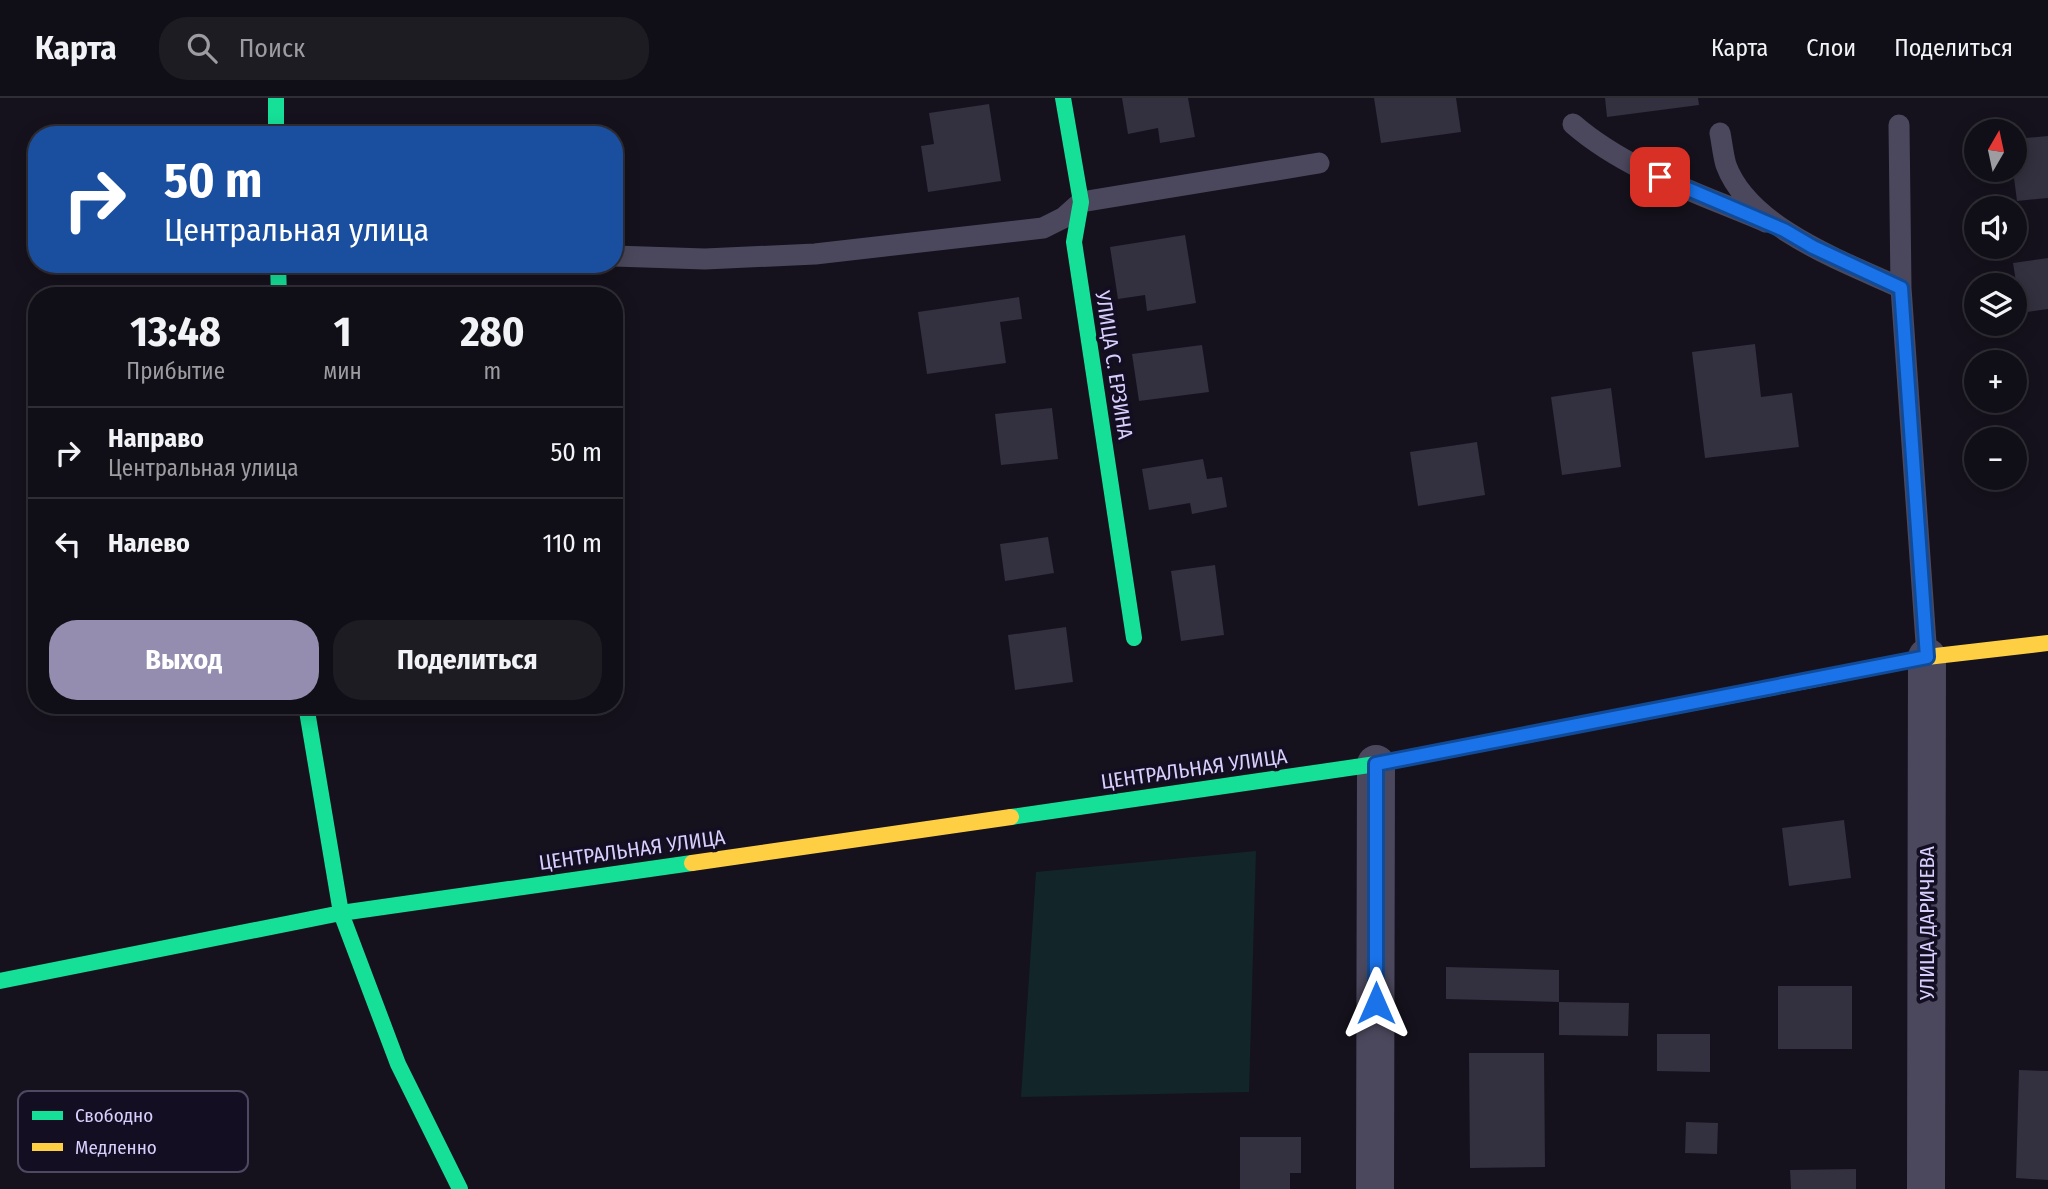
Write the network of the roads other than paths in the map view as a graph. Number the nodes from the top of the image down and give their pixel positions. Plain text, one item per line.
1 (276, 98) edge
2 (1063, 98) edge
3 (1573, 124) dead end
4 (1899, 125) dead end
5 (276, 126) edge
6 (1720, 133) dead end
7 (1319, 163) dead end
8 (1081, 202) junction
9 (1784, 230) junction
10 (623, 256) edge
11 (1901, 288) junction
12 (1134, 638) dead end
13 (2048, 643) edge
14 (1927, 657) junction
15 (308, 714) edge
16 (1376, 764) junction
17 (341, 913) junction
18 (0, 981) edge
19 (460, 1189) edge
20 (1375, 1189) edge
21 (1926, 1189) edge

1 - 5 street
2 - 8 street, УЛИЦА С. ЕРЗИНА
3 - 9 lane
4 - 11 lane
6 - 9 lane
7 - 8 lane
8 - 10 lane
8 - 12 street, УЛИЦА С. ЕРЗИНА
9 - 11 lane
11 - 14 lane
13 - 14 street, ЦЕНТРАЛЬНАЯ УЛИЦА
14 - 16 street, ЦЕНТРАЛЬНАЯ УЛИЦА
14 - 21 street, УЛИЦА ДАРИЧЕВА
15 - 17 street
16 - 17 street, ЦЕНТРАЛЬНАЯ УЛИЦА
16 - 20 street
17 - 18 street, ЦЕНТРАЛЬНАЯ УЛИЦА
17 - 19 street

